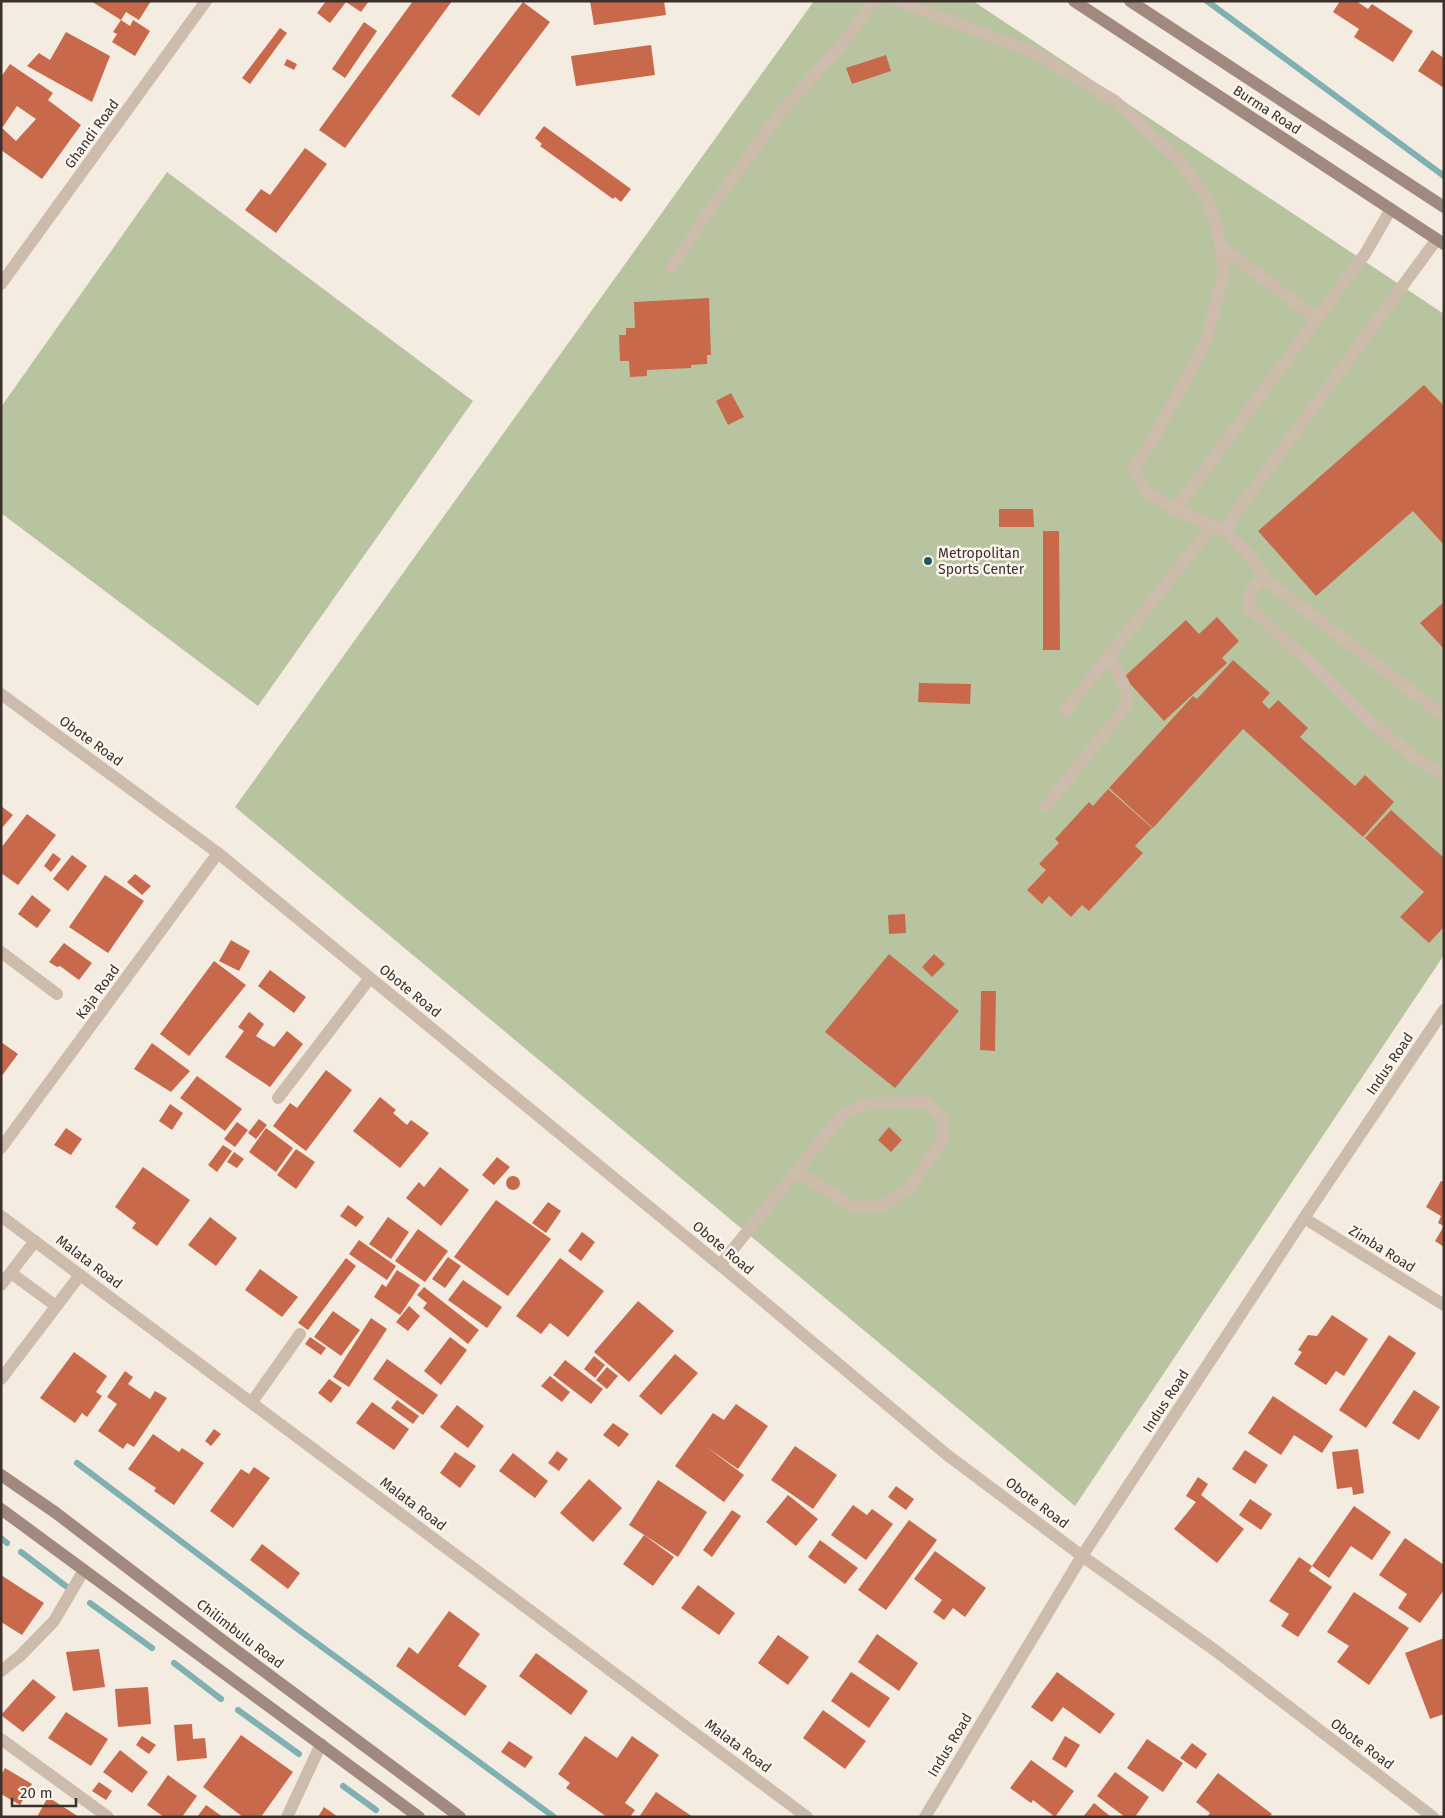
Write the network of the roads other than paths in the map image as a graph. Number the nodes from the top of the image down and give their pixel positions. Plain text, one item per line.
1 (206, 1) edge
2 (874, 1) edge
3 (897, 1) edge
4 (1074, 1) edge
5 (1130, 1) edge
6 (1444, 207) edge
7 (1391, 209) junction
8 (1440, 241) edge
9 (1221, 246) junction
10 (672, 267) dead end
11 (1, 284) edge
12 (1317, 320) junction
13 (1175, 510) junction
14 (1213, 525) junction
15 (1225, 531) junction
16 (1265, 579) junction
17 (1108, 657) junction
18 (1, 694) edge
19 (1066, 710) dead end
20 (1444, 716) edge
21 (1444, 775) edge
22 (1046, 806) dead end
23 (218, 853) junction
24 (1, 952) edge
25 (370, 978) junction
26 (57, 994) dead end
27 (1444, 1010) edge
28 (278, 1098) dead end
29 (1, 1148) edge
30 (796, 1171) junction
31 (1, 1216) edge
32 (1304, 1218) junction
33 (35, 1241) junction
34 (720, 1264) junction
35 (11, 1273) junction
36 (80, 1275) junction
37 (1, 1285) edge
38 (1444, 1305) edge
39 (56, 1306) junction
40 (300, 1334) dead end
41 (1, 1379) edge
42 (252, 1402) junction
43 (1, 1475) edge
44 (1, 1509) edge
45 (1082, 1556) junction
46 (84, 1570) junction
47 (1, 1671) edge
48 (1, 1739) edge
49 (321, 1744) junction
50 (108, 1817) edge
51 (287, 1817) edge
52 (419, 1817) edge
53 (460, 1817) edge
54 (807, 1817) edge
55 (924, 1817) edge
56 (1433, 1817) edge

1 - 11 street, Ghandi Road
2 - 10 street
3 - 9 street
4 - 7 main road, Burma Road
5 - 6 main road, Burma Road
7 - 8 main road, Burma Road
7 - 12 street
8 - 15 street
9 - 12 street
9 - 13 street
12 - 13 street
13 - 14 street
14 - 15 street
14 - 17 street
15 - 16 street
16 - 20 street
16 - 21 street
17 - 19 street
17 - 22 street
18 - 23 street, Obote Road
23 - 25 street, Obote Road
23 - 29 street, Kaja Road
24 - 26 street
25 - 28 street
25 - 34 street, Obote Road
27 - 32 street, Indus Road
30 - 30 street
30 - 34 street
31 - 33 street, Malata Road
32 - 38 street, Zimba Road
32 - 45 street, Indus Road
33 - 35 street
33 - 36 street, Malata Road
34 - 45 street, Obote Road
35 - 37 street
35 - 39 street
36 - 39 street
36 - 42 street, Malata Road
39 - 41 street
40 - 42 street
42 - 54 street, Malata Road
43 - 53 main road, Chilimbulu Road
44 - 46 main road
45 - 55 street, Indus Road
45 - 56 street, Obote Road
46 - 47 street
46 - 49 main road
48 - 50 street
49 - 51 street
49 - 52 main road

